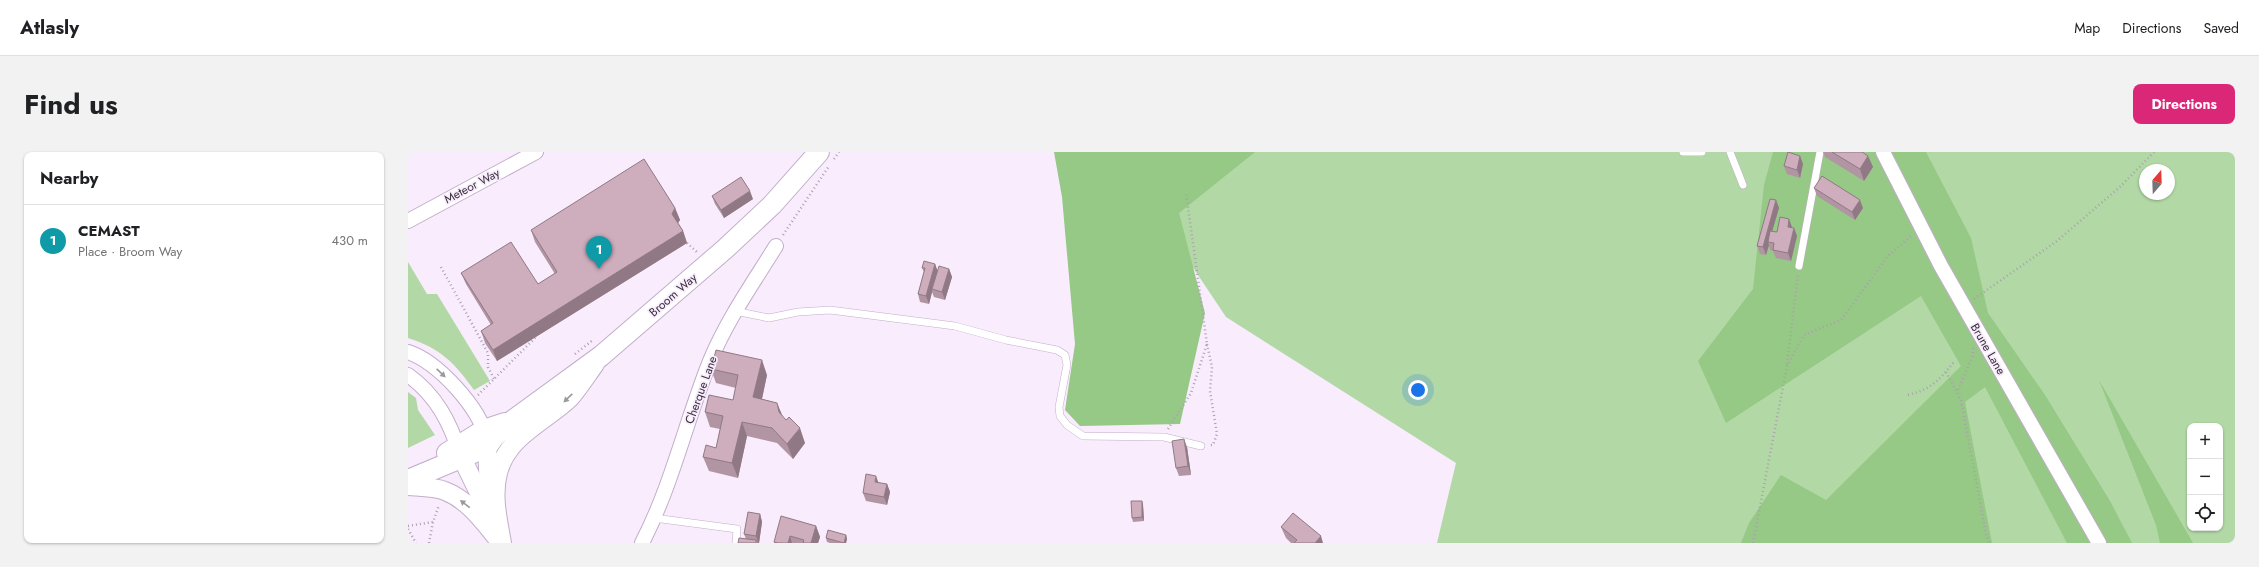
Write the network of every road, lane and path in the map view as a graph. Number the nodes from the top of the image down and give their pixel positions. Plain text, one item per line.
1 (536, 152) edge
2 (819, 152) edge
3 (839, 152) edge
4 (1683, 152) edge
5 (1702, 152) edge
6 (1730, 152) edge
7 (1820, 152) edge
8 (1884, 152) edge
9 (2154, 152) edge
10 (1743, 185) dead end
11 (1186, 193) dead end
12 (408, 221) edge
13 (1922, 227) junction
14 (687, 243) dead end
15 (776, 246) joint
16 (702, 257) dead end
17 (1799, 266) joint
18 (441, 268) dead end
19 (1964, 306) junction
20 (735, 311) junction
21 (598, 336) dead end
22 (536, 337) dead end
23 (1974, 343) dead end
24 (1207, 344) junction
25 (408, 352) edge
26 (601, 356) junction
27 (569, 358) dead end
28 (1954, 362) dead end
29 (1787, 366) junction
30 (1946, 372) junction
31 (408, 376) edge
32 (494, 379) junction
33 (1958, 391) junction
34 (1908, 395) dead end
35 (470, 401) junction
36 (1161, 437) junction
37 (486, 438) junction
38 (1201, 446) joint
39 (460, 452) junction
40 (411, 480) edge
41 (491, 515) junction
42 (654, 518) junction
43 (433, 522) dead end
44 (408, 526) edge
45 (408, 529) edge
46 (416, 543) edge
47 (502, 543) edge
48 (642, 543) edge
49 (736, 543) edge
50 (1753, 543) edge
51 (1990, 543) edge
52 (2099, 543) edge

1 - 12 street, Meteor Way
2 - 26 main road, Broom Way
3 - 15 path
4 - 5 lane
6 - 10 lane
7 - 17 lane
8 - 13 street, Brune Lane
9 - 19 path
11 - 24 path
13 - 19 street, Brune Lane
13 - 29 path
14 - 16 path
15 - 20 street, Cherque Lane
17 - 29 path
18 - 32 path
19 - 52 street, Brune Lane
20 - 36 lane
20 - 42 street, Cherque Lane
21 - 27 path
22 - 32 path
23 - 33 path
24 - 36 path
24 - 38 path
25 -> 35 street
26 - 37 main road, Broom Way
26 -> 47 street
28 - 30 path
29 - 50 path
30 - 33 path
30 - 34 path
31 - 39 street
32 - 35 path
33 - 51 path
35 - 37 street
36 - 38 lane
37 - 39 main road, Broom Way
37 - 41 street
39 - 40 main road, Broom Way
39 - 41 street
47 -> 40 street
41 - 47 street
42 - 48 street, Cherque Lane
42 - 49 lane
43 - 44 path
45 - 46 path

